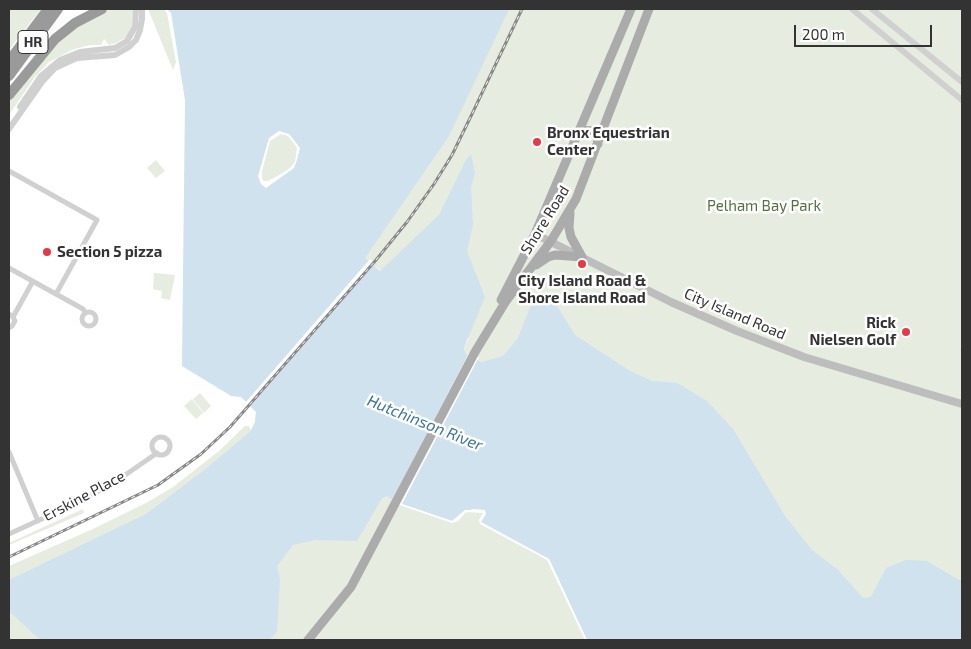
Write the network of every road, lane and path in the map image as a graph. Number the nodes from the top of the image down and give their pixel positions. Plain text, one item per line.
1 (48, 9) edge
2 (58, 9) edge
3 (102, 9) edge
4 (136, 9) edge
5 (142, 9) edge
6 (631, 9) edge
7 (649, 9) edge
8 (852, 9) edge
9 (872, 9) edge
10 (9, 60) edge
11 (9, 76) edge
12 (962, 82) edge
13 (9, 95) edge
14 (962, 100) edge
15 (9, 129) edge
16 (576, 136) junction
17 (598, 144) junction
18 (9, 171) edge
19 (571, 208) junction
20 (535, 234) junction
21 (551, 241) junction
22 (582, 257) junction
23 (9, 268) edge
24 (532, 268) junction
25 (33, 281) junction
26 (56, 294) junction
27 (86, 312) dead end
28 (11, 316) edge
29 (9, 328) edge
30 (475, 352) junction
31 (962, 404) edge
32 (9, 452) edge
33 (157, 453) dead end
34 (38, 521) junction
35 (9, 534) edge
36 (320, 623) junction
37 (303, 640) edge
38 (308, 640) edge

1 - 10 highway, HR
2 - 11 highway, HR
3 - 13 highway
4 - 15 street
5 - 15 street
6 - 16 main road, Shore Road
7 - 17 main road, Shore Road
8 - 14 street
9 - 12 street
16 - 17 main road
16 - 20 main road, Shore Road
17 - 19 main road, Shore Road
18 - 26 street
19 - 21 main road, Shore Road
19 - 22 main road
20 - 21 main road, City Island Road
20 - 30 main road, Shore Road
21 - 22 main road, City Island Road
21 - 24 main road, Shore Road
22 - 24 main road
22 - 31 main road, City Island Road
23 - 25 street
24 - 30 main road, Shore Road
25 - 26 street
25 - 28 street
26 - 27 street
28 - 29 street
30 - 36 main road, Shore Road
32 - 34 street
33 - 34 street, Erskine Place
34 - 35 street, Erskine Place
36 - 37 main road, Shore Road
36 - 38 main road, Shore Road

